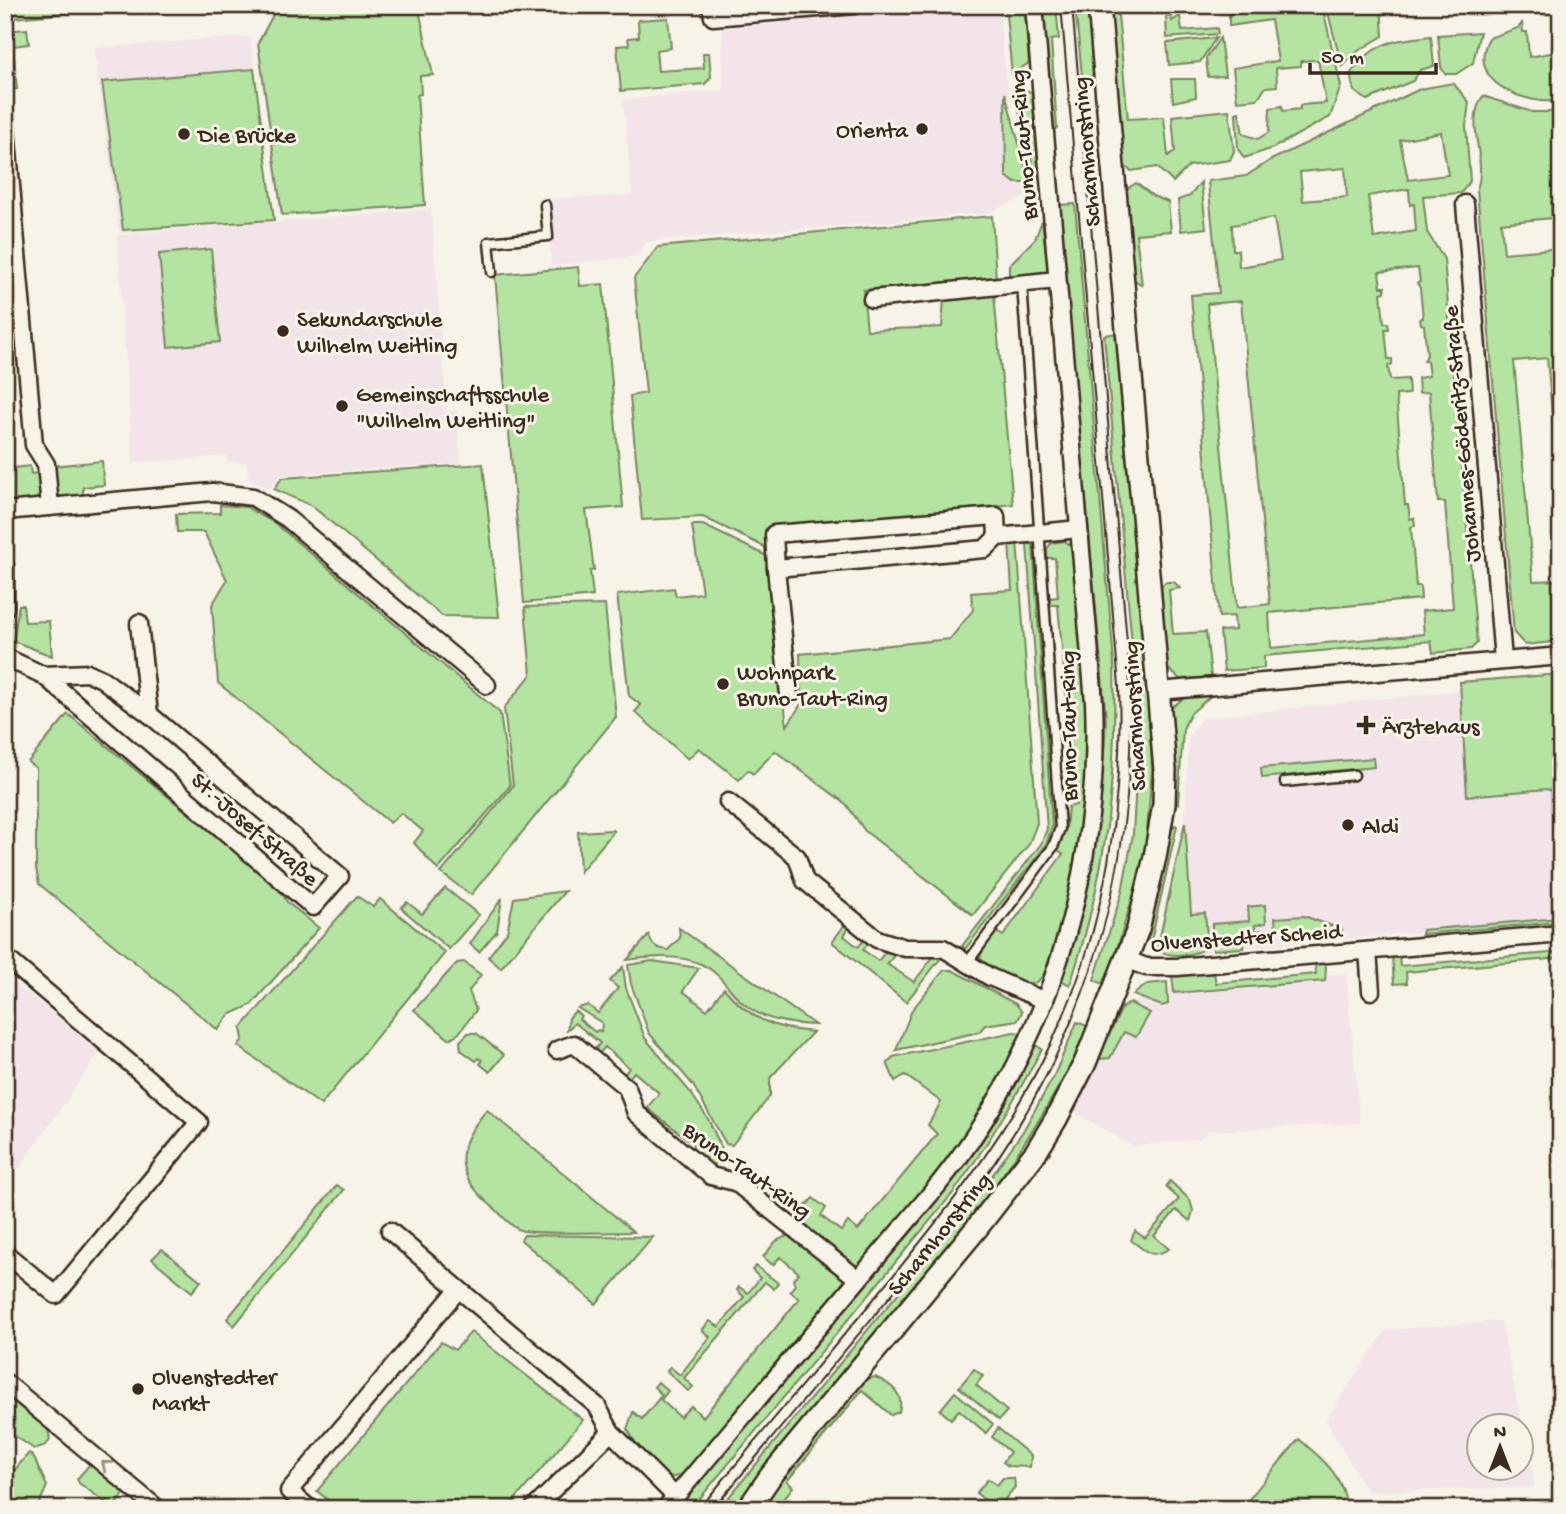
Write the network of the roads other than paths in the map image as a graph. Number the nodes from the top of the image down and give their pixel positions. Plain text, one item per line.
1 (712, 5) edge
2 (855, 5) edge
3 (1034, 5) edge
4 (1099, 5) edge
5 (5, 118) edge
6 (1465, 204) dead end
7 (545, 205) dead end
8 (492, 272) dead end
9 (1057, 280) junction
10 (1022, 284) junction
11 (872, 299) dead end
12 (50, 507) junction
13 (5, 511) edge
14 (1079, 529) junction
15 (1038, 533) junction
16 (997, 537) junction
17 (5, 567) edge
18 (776, 568) junction
19 (5, 608) edge
20 (139, 623) dead end
21 (1561, 656) edge
22 (5, 657) edge
23 (1503, 660) junction
24 (43, 675) junction
25 (487, 685) dead end
26 (1159, 691) junction
27 (789, 695) dead end
28 (149, 714) junction
29 (1354, 775) dead end
30 (1285, 782) dead end
31 (728, 802) dead end
32 (1561, 934) edge
33 (1368, 951) junction
34 (5, 957) edge
35 (1128, 960) junction
36 (967, 963) junction
37 (1371, 991) dead end
38 (1045, 1000) junction
39 (557, 1050) dead end
40 (390, 1231) dead end
41 (5, 1253) edge
42 (858, 1279) junction
43 (457, 1291) junction
44 (5, 1382) edge
45 (611, 1432) junction
46 (670, 1503) edge
47 (158, 1509) edge
48 (310, 1509) edge
49 (533, 1509) edge
50 (748, 1509) edge

1 - 2 street
3 - 9 street, Bruno-Taut-Ring
4 - 26 street, Scharnhorstring
5 - 12 street
6 - 23 street, Johannes-Göderitz-Straße
7 - 8 lane
9 - 10 street
9 - 14 street, Bruno-Taut-Ring
10 - 11 street
10 - 15 lane
12 - 13 street
12 - 25 street
14 - 15 street
14 - 38 street, Bruno-Taut-Ring
15 - 16 street
15 - 36 lane
16 - 18 street
16 - 18 street
17 - 19 street
18 - 27 street
20 - 28 street
21 - 23 street
22 - 24 street, St.-Josef-Straße
23 - 26 street
24 - 28 street, St.-Josef-Straße
24 - 28 street, St.-Josef-Straße
26 - 35 street, Scharnhorstring
29 - 30 lane
31 - 36 street
32 - 33 street, Olvenstedter Scheid
33 - 35 street, Olvenstedter Scheid
33 - 37 street, Olvenstedter Scheid
34 - 41 street
35 - 50 street, Scharnhorstring
36 - 38 street
38 - 42 street, Bruno-Taut-Ring
39 - 42 street, Bruno-Taut-Ring
40 - 43 street, Bruno-Taut-Ring
42 - 46 street, Bruno-Taut-Ring
43 - 45 street, Bruno-Taut-Ring
43 - 48 street
47 -> 44 street
45 - 46 street, Bruno-Taut-Ring
45 - 49 street

